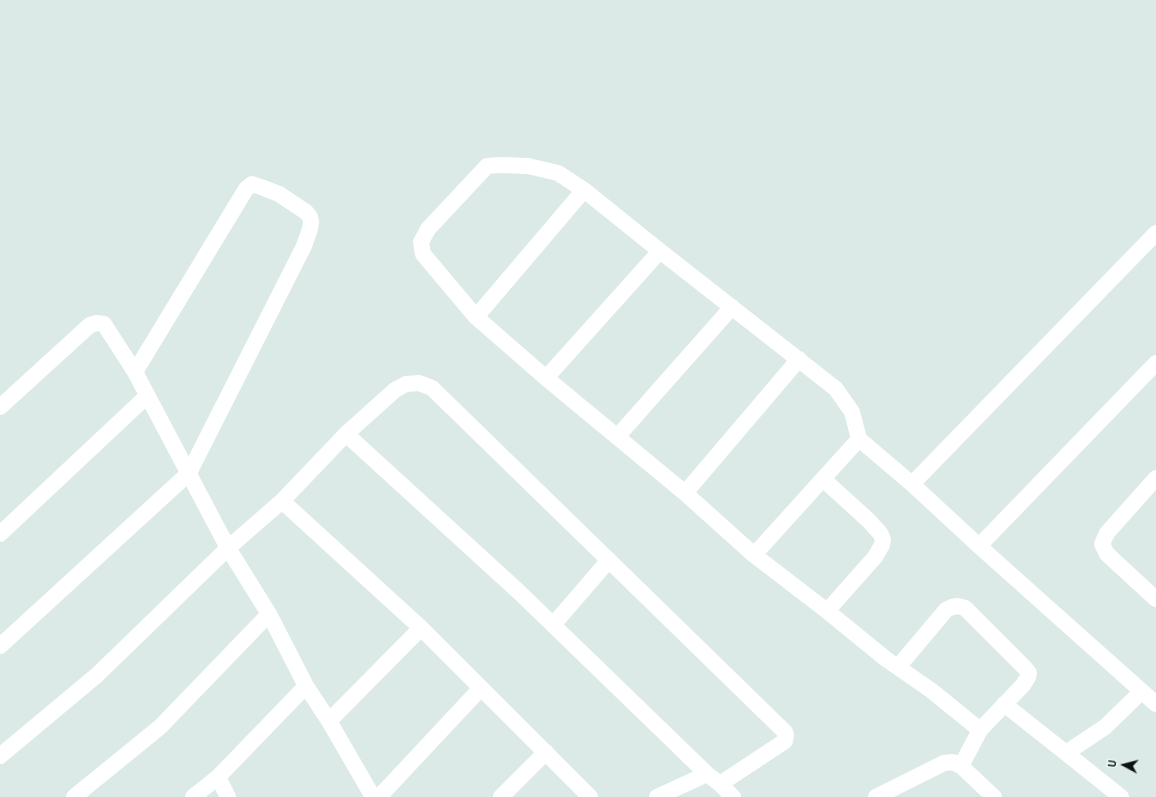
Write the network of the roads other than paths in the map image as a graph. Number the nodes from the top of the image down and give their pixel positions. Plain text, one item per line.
1 (584, 190) junction
2 (1156, 233) edge
3 (660, 251) junction
4 (732, 307) junction
5 (476, 317) junction
6 (799, 359) junction
7 (1156, 363) edge
8 (135, 372) junction
9 (546, 378) junction
10 (147, 396) junction
11 (0, 407) edge
12 (346, 434) junction
13 (617, 437) junction
14 (859, 439) junction
15 (189, 473) junction
16 (823, 479) junction
17 (1155, 481) edge
18 (912, 484) junction
19 (685, 493) junction
20 (282, 501) junction
21 (0, 534) edge
22 (979, 546) junction
23 (228, 548) junction
24 (754, 555) junction
25 (609, 560) junction
26 (1156, 599) edge
27 (827, 611) junction
28 (269, 614) junction
29 (553, 625) junction
30 (421, 628) junction
31 (0, 646) edge
32 (898, 667) junction
33 (306, 686) junction
34 (481, 688) junction
35 (1142, 691) junction
36 (1004, 704) junction
37 (1156, 704) edge
38 (329, 721) junction
39 (980, 730) junction
40 (546, 752) junction
41 (1066, 753) junction
42 (0, 756) edge
43 (961, 766) junction
44 (707, 774) junction
45 (218, 776) junction
46 (720, 784) junction
47 (74, 797) edge
48 (193, 797) edge
49 (228, 797) edge
50 (373, 797) edge
51 (379, 797) edge
52 (501, 797) edge
53 (590, 797) edge
54 (657, 797) edge
55 (733, 797) edge
56 (876, 797) edge
57 (994, 797) edge
58 (1121, 797) edge

1 - 3 street
1 - 5 street
1 - 5 street
2 - 18 street
3 - 4 street
3 - 9 street
4 - 6 street
4 - 13 street
5 - 9 street
6 - 14 street
6 - 19 street
7 - 22 street
8 - 10 street
8 - 11 street
8 - 15 street
9 - 13 street
10 - 15 street
10 - 21 street
12 - 20 street
12 - 25 street
12 - 29 street
13 - 19 street
14 - 16 street
14 - 18 street
15 - 23 street
15 - 31 street
16 - 24 street
16 - 27 street
17 - 26 street
18 - 22 street
19 - 24 street
20 - 23 street
20 - 30 street
22 - 35 street
23 - 28 street
23 - 42 street
24 - 27 street
25 - 29 street
25 - 46 street
27 - 32 street
28 - 33 street
28 - 47 street
29 - 44 street
30 - 34 street
30 - 38 street
32 - 36 street
32 - 39 street
33 - 38 street
33 - 45 street
34 - 40 street
34 - 51 street
35 - 37 street
35 - 41 street
36 - 39 street
36 - 41 street
38 - 50 street
39 - 43 street
40 - 52 street
40 - 53 street
41 - 58 street
43 - 56 street
43 - 57 street
44 - 46 street
44 - 54 street
45 - 48 street
45 - 49 street
46 - 55 street

